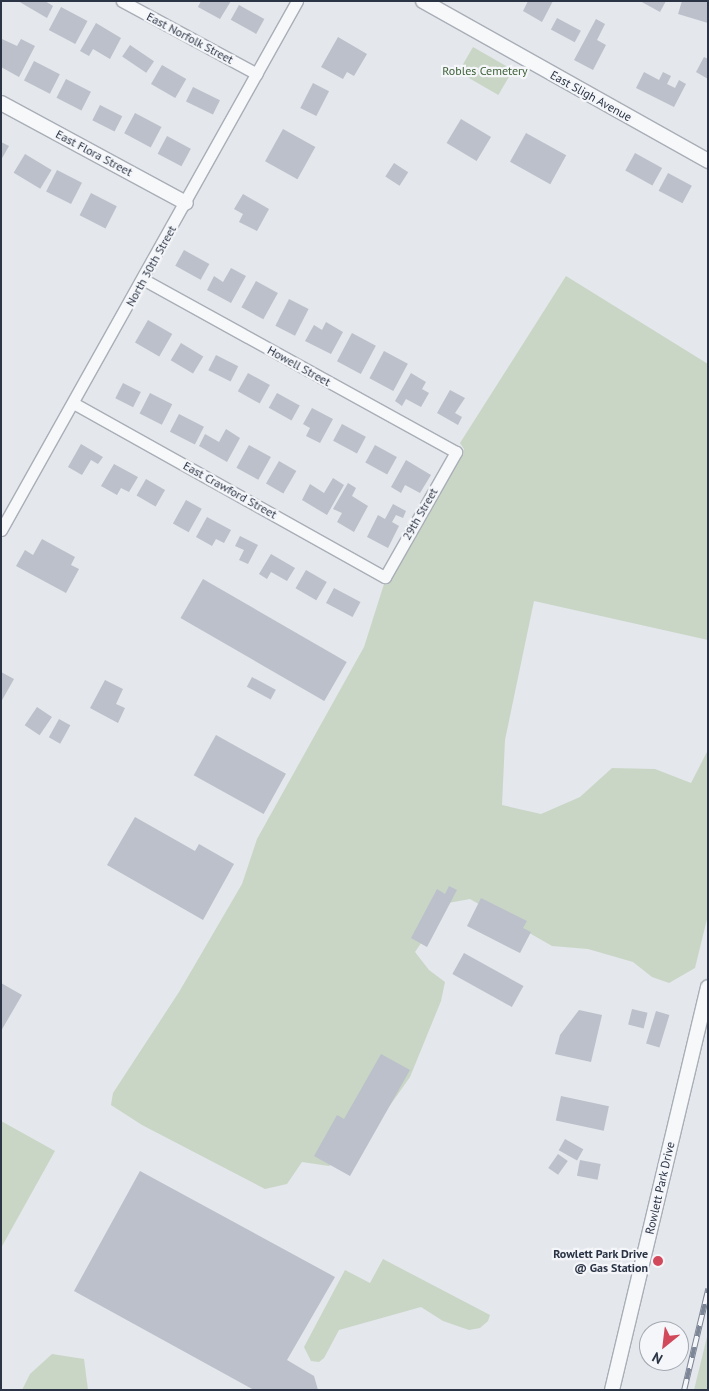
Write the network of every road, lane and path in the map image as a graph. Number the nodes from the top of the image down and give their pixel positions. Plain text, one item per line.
1 (122, 1) edge
2 (297, 1) edge
3 (423, 1) edge
4 (257, 74) junction
5 (1, 104) edge
6 (708, 161) edge
7 (186, 203) junction
8 (143, 280) junction
9 (74, 404) junction
10 (456, 452) joint
11 (1, 530) edge
12 (385, 577) joint
13 (708, 987) edge
14 (612, 1390) edge

1 - 4 street, East Norfolk Street
2 - 4 street, North 30th Street
3 - 6 street, East Sligh Avenue
4 - 7 street, North 30th Street
5 - 7 street, East Flora Street
7 - 8 street, North 30th Street
8 - 9 street, North 30th Street
8 - 10 street, Howell Street
9 - 11 street, North 30th Street
9 - 12 street, East Crawford Street
10 - 12 street, 29th Street
13 - 14 street, Rowlett Park Drive

